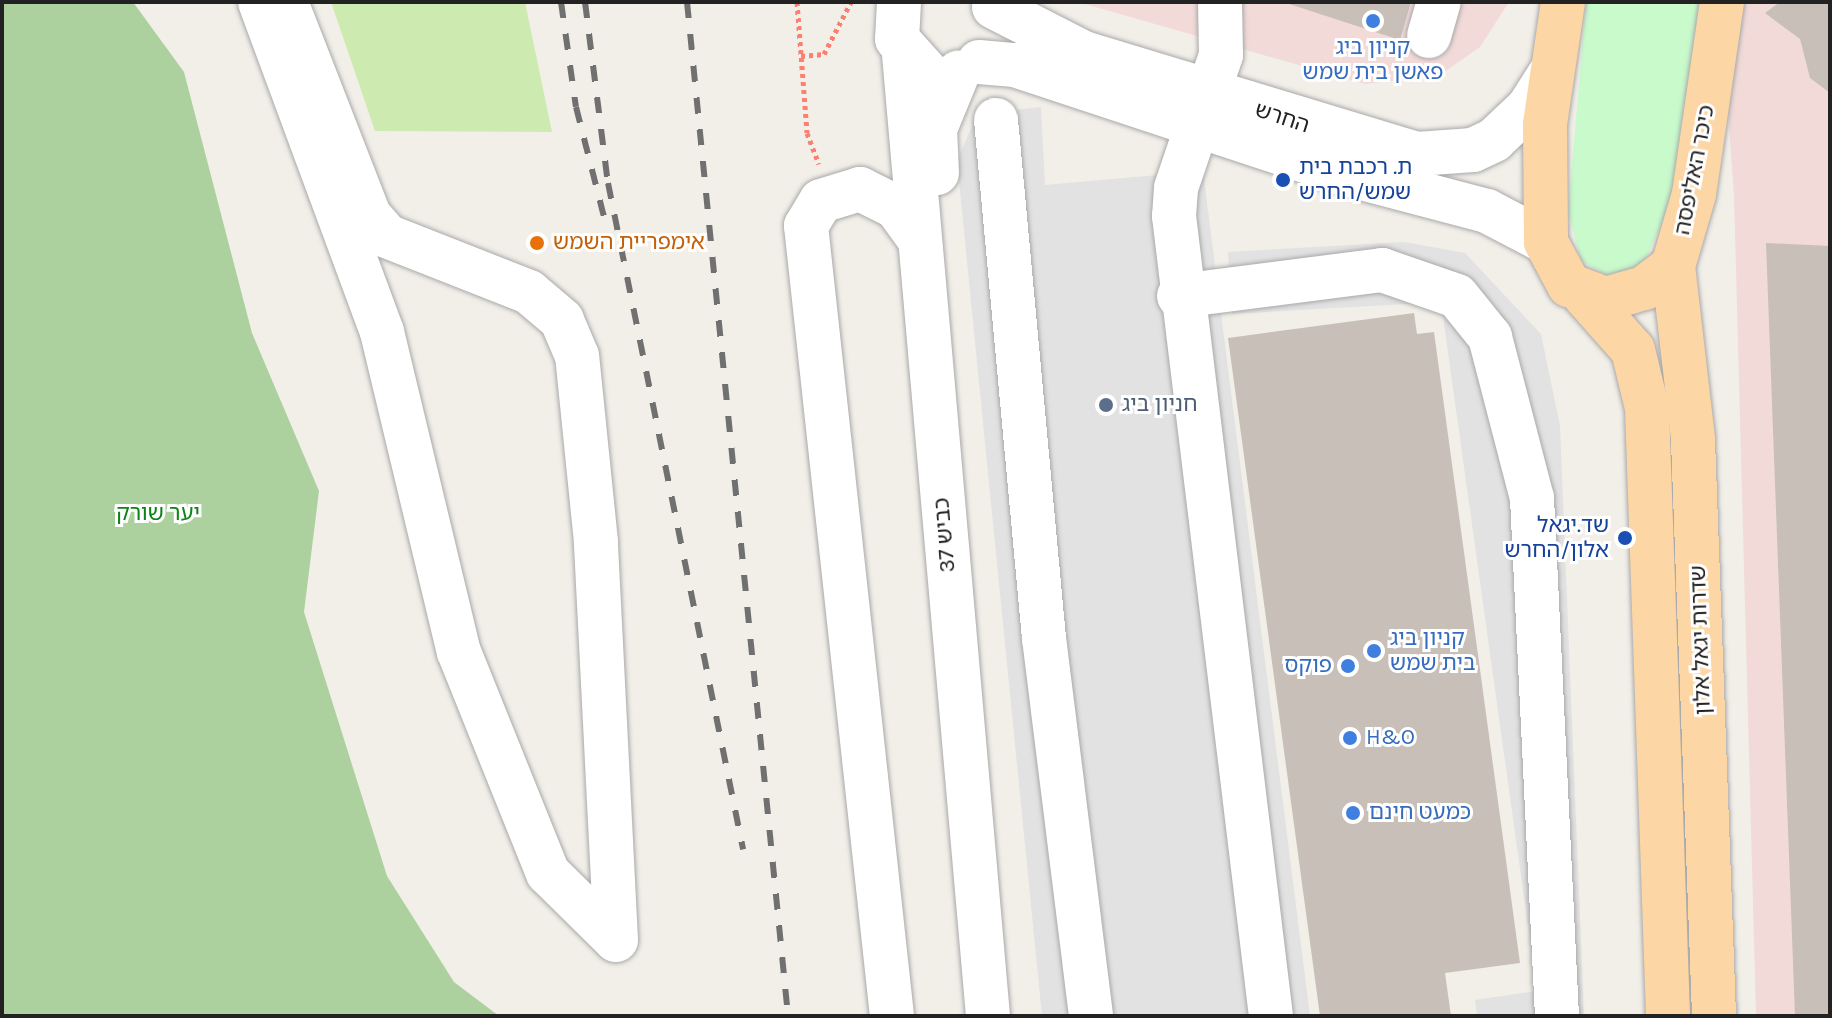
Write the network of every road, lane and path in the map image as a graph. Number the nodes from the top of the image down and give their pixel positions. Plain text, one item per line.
1 (260, 2) edge
2 (286, 2) edge
3 (797, 2) edge
4 (851, 2) edge
5 (899, 2) edge
6 (1220, 2) edge
7 (1563, 2) edge
8 (993, 4) edge
9 (1728, 10) edge
10 (904, 54) junction
11 (801, 56) junction
12 (969, 67) junction
13 (1551, 72) junction
14 (1203, 110) junction
15 (996, 120) dead end
16 (828, 174) junction
17 (919, 239) junction
18 (1546, 242) junction
19 (1673, 266) junction
20 (1179, 296) junction
21 (1585, 296) junction
22 (992, 1010) edge
23 (892, 1016) edge
24 (1091, 1016) edge
25 (1271, 1016) edge
26 (1557, 1016) edge
27 (1668, 1016) edge
28 (1714, 1016) edge

1 - 2 street
3 - 11 path
4 - 11 path
5 - 10 street, כביש 37
6 - 14 street
7 - 13 main road
8 - 12 street, כביש 37
8 - 14 street, החרש
9 - 19 main road, כיכר האליפסה
10 - 12 street, החרש
10 - 17 street, כביש 37
11 - 16 path
12 - 14 street, החרש
12 - 22 street, כביש 37
13 - 14 street, החרש
13 - 18 main road
14 - 18 street, החרש
14 - 20 street
15 - 24 street
16 - 17 street
16 - 23 street
17 - 22 street, כביש 37
18 - 21 main road
19 - 21 main road, כיכר האליפסה
19 - 28 main road, שדרות יגאל אלון
20 - 25 street
20 - 26 street
21 - 27 main road, שדרות יגאל אלון

